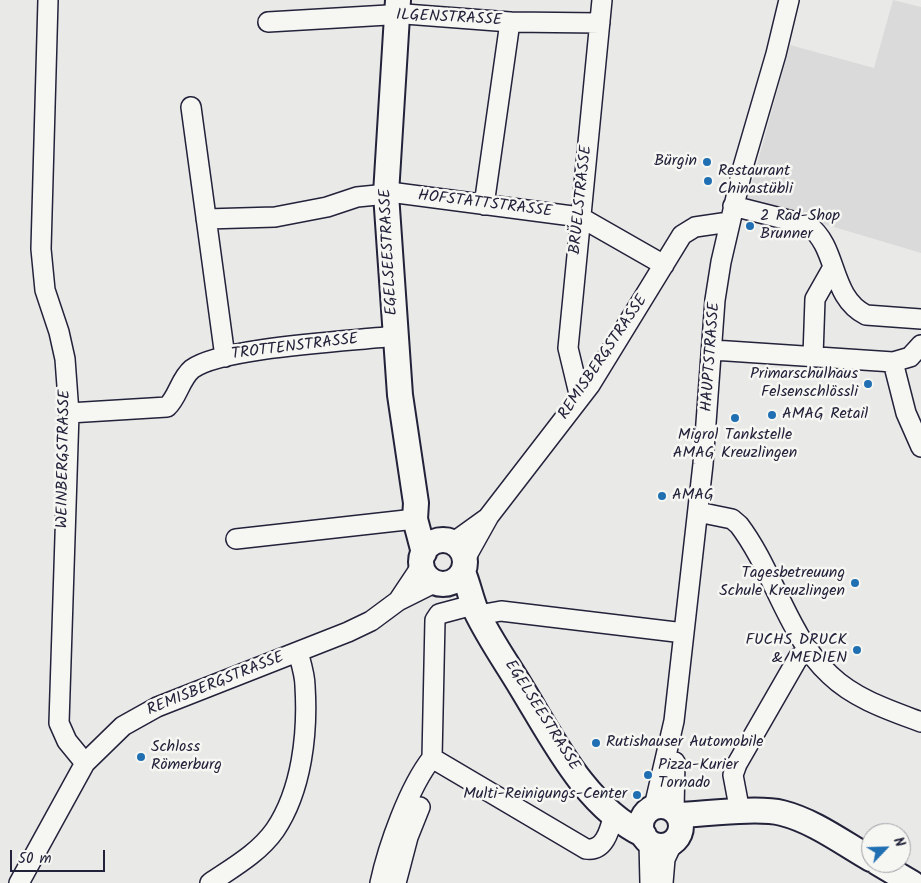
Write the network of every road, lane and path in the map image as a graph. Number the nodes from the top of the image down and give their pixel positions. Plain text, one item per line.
1 (48, 0) edge
2 (602, 0) edge
3 (789, 0) edge
4 (397, 8) edge
5 (268, 22) dead end
6 (510, 22) junction
7 (600, 23) junction
8 (191, 107) dead end
9 (386, 194) junction
10 (484, 205) junction
11 (731, 214) junction
12 (580, 217) junction
13 (206, 219) junction
14 (664, 265) junction
15 (832, 269) junction
16 (921, 319) edge
17 (395, 336) junction
18 (921, 345) edge
19 (713, 350) junction
20 (813, 356) junction
21 (225, 357) junction
22 (893, 362) junction
23 (580, 398) junction
24 (69, 413) junction
25 (921, 447) edge
26 (416, 511) junction
27 (698, 512) junction
28 (236, 539) dead end
29 (444, 562) junction
30 (474, 611) junction
31 (684, 633) junction
32 (809, 650) junction
33 (298, 652) junction
34 (921, 722) edge
35 (430, 760) junction
36 (85, 764) junction
37 (740, 812) junction
38 (614, 814) junction
39 (662, 825) junction
40 (861, 853) edge
41 (895, 873) edge
42 (19, 883) edge
43 (210, 883) edge
44 (380, 883) edge
45 (396, 883) edge
46 (650, 883) edge
47 (663, 883) edge
48 (912, 883) edge

1 - 24 street, WEINBERGSTRASSE
2 - 7 street, BRÜELSTRASSE
3 - 11 street, HAUPTSTRASSE
4 - 5 street, ILGENSTRASSE
4 - 6 street, ILGENSTRASSE
4 - 9 main road, EGELSEESTRASSE
6 - 7 street, ILGENSTRASSE
6 - 10 street
7 - 12 street, BRÜELSTRASSE
8 - 13 street
9 - 10 street, HOFSTATTSTRASSE
9 - 13 street, HOFSTATTSTRASSE
9 - 17 main road, EGELSEESTRASSE
10 - 12 street, HOFSTATTSTRASSE
11 - 14 street, REMISBERGSTRASSE
11 - 15 street
11 - 19 street, HAUPTSTRASSE
12 - 14 street, HOFSTATTSTRASSE
12 - 23 street, BRÜELSTRASSE
13 - 21 street
14 - 23 street, REMISBERGSTRASSE
15 - 16 street
15 - 20 street
17 - 21 street, TROTTENSTRASSE
17 - 26 main road, EGELSEESTRASSE
18 - 22 street
19 - 20 street
19 - 27 street, HAUPTSTRASSE
20 - 22 street
21 - 24 street, TROTTENSTRASSE
22 - 25 street
23 - 29 street, REMISBERGSTRASSE
24 - 36 street, WEINBERGSTRASSE
26 - 28 street
26 - 29 main road, EGELSEESTRASSE
27 - 31 street, HAUPTSTRASSE
27 - 32 street
29 - 30 main road, EGELSEESTRASSE
29 - 33 street, REMISBERGSTRASSE
30 - 31 street
30 - 35 street
30 - 38 main road, EGELSEESTRASSE
31 - 39 street, HAUPTSTRASSE
32 - 34 street
32 - 37 street
33 - 36 street, REMISBERGSTRASSE
33 - 43 street
35 - 38 street
35 - 44 street
35 - 45 street
36 - 42 street, REMISBERGSTRASSE
37 - 39 main road
37 - 40 main road
38 - 39 main road
39 - 46 street
39 - 47 street
41 - 48 main road

